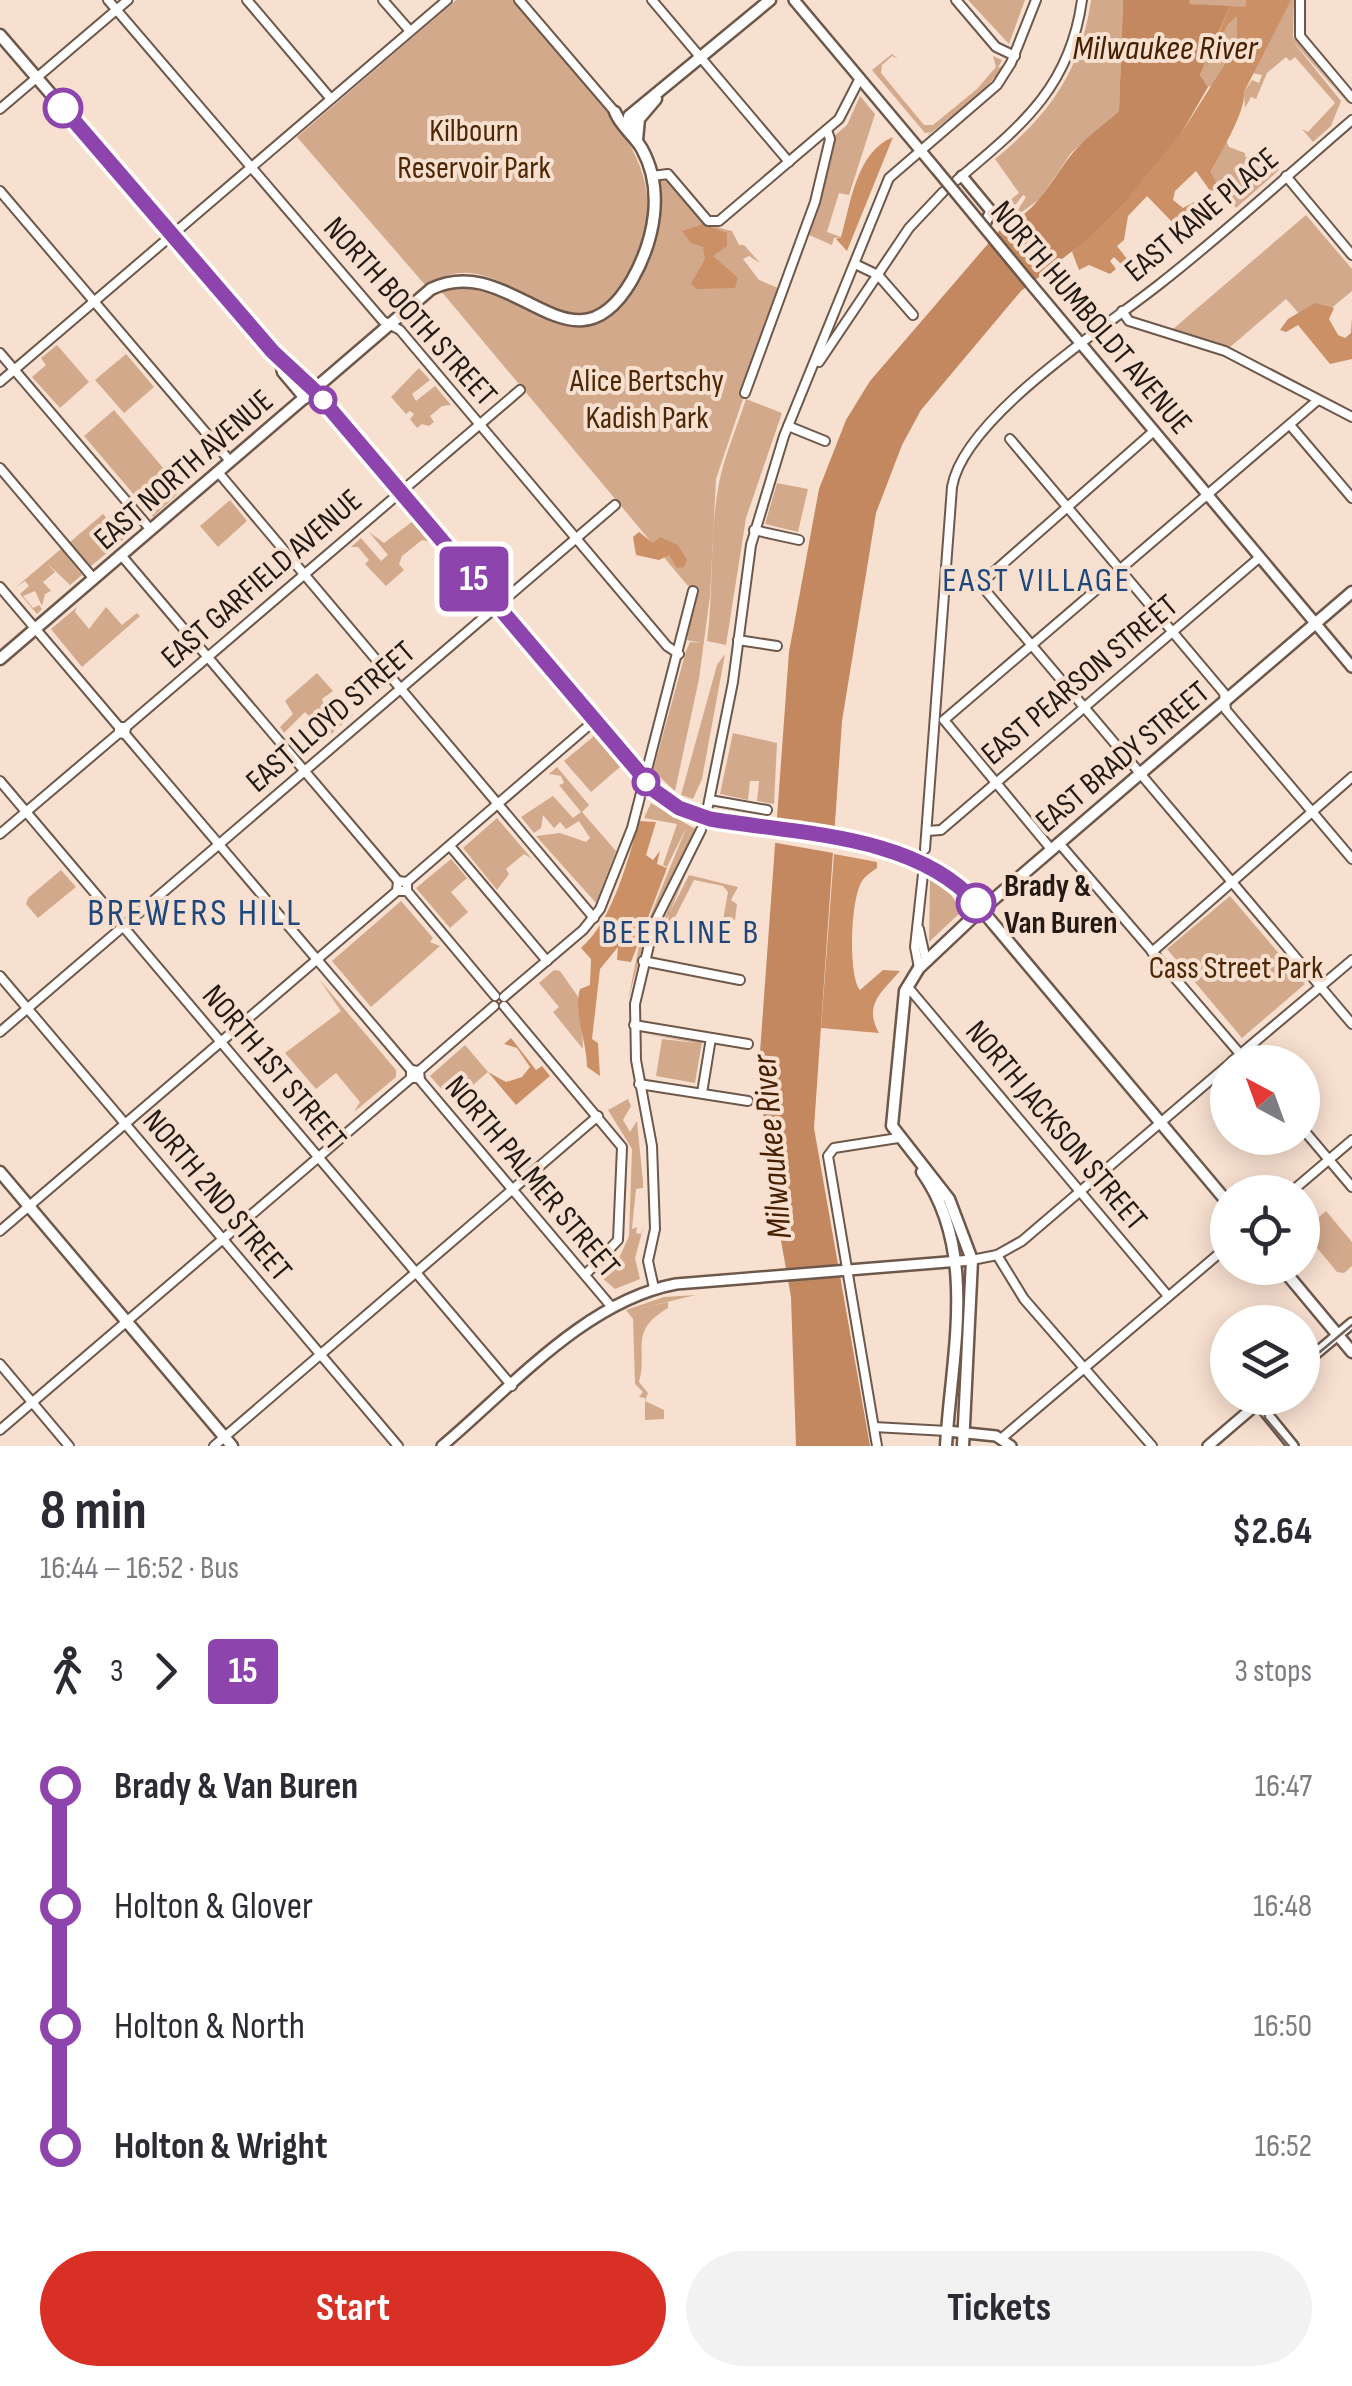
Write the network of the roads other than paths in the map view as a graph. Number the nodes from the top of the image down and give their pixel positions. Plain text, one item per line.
1 (108, 0) edge
2 (128, 0) edge
3 (247, 0) edge
4 (383, 0) edge
5 (447, 0) edge
6 (519, 0) edge
7 (652, 0) edge
8 (770, 0) edge
9 (794, 0) edge
10 (956, 0) edge
11 (1036, 0) edge
12 (1082, 0) edge
13 (1300, 0) edge
14 (116, 10) junction
15 (410, 31) junction
16 (0, 35) edge
17 (1014, 56) junction
18 (702, 58) junction
19 (37, 78) junction
20 (860, 78) junction
21 (659, 94) junction
22 (331, 98) junction
23 (1352, 98) edge
24 (0, 110) edge
25 (616, 112) junction
26 (629, 116) junction
27 (1352, 120) edge
28 (826, 130) junction
29 (634, 138) junction
30 (920, 150) junction
31 (789, 162) junction
32 (251, 167) junction
33 (652, 176) junction
34 (1286, 176) junction
35 (959, 178) joint
36 (0, 191) edge
37 (943, 192) dead end
38 (984, 226) junction
39 (172, 235) junction
40 (1352, 255) edge
41 (854, 264) junction
42 (878, 274) junction
43 (94, 303) junction
44 (1122, 311) junction
45 (914, 315) dead end
46 (390, 324) junction
47 (1078, 340) junction
48 (0, 352) edge
49 (280, 360) junction
50 (15, 370) junction
51 (811, 374) junction
52 (0, 382) edge
53 (314, 390) junction
54 (520, 390) dead end
55 (745, 393) dead end
56 (305, 398) junction
57 (1318, 400) junction
58 (1352, 417) edge
59 (480, 424) junction
60 (1290, 425) junction
61 (788, 426) junction
62 (1154, 431) junction
63 (1010, 439) dead end
64 (826, 441) dead end
65 (230, 461) junction
66 (0, 468) edge
67 (218, 472) junction
68 (401, 492) junction
69 (1208, 496) junction
70 (1352, 498) edge
71 (616, 504) dead end
72 (1067, 505) junction
73 (151, 530) junction
74 (754, 530) junction
75 (576, 538) junction
76 (799, 540) dead end
77 (121, 556) junction
78 (1260, 557) junction
79 (1121, 570) junction
80 (304, 574) junction
81 (94, 579) junction
82 (0, 587) edge
83 (693, 591) dead end
84 (1352, 592) edge
85 (497, 606) junction
86 (1316, 623) junction
87 (36, 629) junction
88 (1173, 632) junction
89 (738, 640) junction
90 (777, 646) dead end
91 (1031, 646) junction
92 (679, 654) junction
93 (208, 657) junction
94 (0, 659) edge
95 (1352, 666) edge
96 (400, 689) junction
97 (1225, 701) junction
98 (1083, 708) junction
99 (940, 719) junction
100 (594, 721) junction
101 (122, 730) junction
102 (304, 771) junction
103 (1140, 774) junction
104 (1352, 777) edge
105 (0, 781) edge
106 (645, 781) junction
107 (995, 783) junction
108 (498, 804) junction
109 (768, 810) dead end
110 (26, 812) junction
111 (1312, 812) junction
112 (701, 830) tunnel mouth
113 (926, 831) junction
114 (0, 834) edge
115 (219, 844) junction
116 (450, 846) junction
117 (1055, 846) junction
118 (925, 849) tunnel mouth
119 (1352, 859) edge
120 (924, 874) tunnel mouth
121 (1232, 881) junction
122 (402, 886) junction
123 (981, 909) junction
124 (594, 918) junction
125 (123, 926) junction
126 (1152, 952) junction
127 (317, 960) junction
128 (1352, 960) edge
129 (547, 961) junction
130 (642, 961) junction
131 (922, 964) junction
132 (0, 976) edge
133 (740, 980) dead end
134 (907, 986) junction
135 (1320, 986) junction
136 (500, 1002) junction
137 (28, 1008) junction
138 (1352, 1024) edge
139 (634, 1025) junction
140 (0, 1032) edge
141 (711, 1038) junction
142 (220, 1041) junction
143 (748, 1044) dead end
144 (1231, 1045) edge
145 (1252, 1045) edge
146 (415, 1074) junction
147 (1210, 1080) edge
148 (639, 1084) junction
149 (702, 1093) junction
150 (748, 1101) dead end
151 (598, 1116) junction
152 (1160, 1123) junction
153 (125, 1124) junction
154 (898, 1138) junction
155 (1352, 1140) edge
156 (1320, 1149) edge
157 (319, 1157) junction
158 (1329, 1160) junction
159 (918, 1162) junction
160 (0, 1172) edge
161 (1311, 1175) edge
162 (1210, 1182) edge
163 (1352, 1187) edge
164 (512, 1190) junction
165 (1080, 1192) junction
166 (29, 1206) junction
167 (0, 1231) edge
168 (222, 1239) junction
169 (997, 1255) junction
170 (972, 1260) junction
171 (1210, 1261) edge
172 (956, 1262) junction
173 (416, 1272) junction
174 (844, 1272) junction
175 (585, 1276) junction
176 (1296, 1285) edge
177 (654, 1288) junction
178 (1168, 1296) junction
179 (610, 1306) junction
180 (127, 1321) junction
181 (1352, 1323) edge
182 (1338, 1335) junction
183 (1320, 1350) edge
184 (1352, 1352) edge
185 (320, 1354) junction
186 (0, 1364) edge
187 (1085, 1368) junction
188 (512, 1386) junction
189 (33, 1402) junction
190 (1244, 1415) edge
191 (1271, 1415) edge
192 (874, 1427) junction
193 (0, 1430) edge
194 (946, 1431) junction
195 (964, 1432) junction
196 (228, 1441) edge
197 (1007, 1442) edge
198 (69, 1446) edge
199 (214, 1446) edge
200 (398, 1446) edge
201 (442, 1446) edge
202 (878, 1446) edge
203 (946, 1446) edge
204 (963, 1446) edge
205 (1152, 1446) edge
206 (1208, 1446) edge
207 (1293, 1446) edge

1 - 14 street, NORTH BOOTH STREET
2 - 14 street
3 - 22 street
4 - 15 street
5 - 15 street
6 - 25 street
7 - 18 street
8 - 18 main road
9 - 20 street, NORTH HUMBOLDT AVENUE
10 - 17 street
11 - 17 street
12 - 35 street
13 - 23 street
14 - 19 street
14 - 32 street, NORTH BOOTH STREET
15 - 22 street
16 - 19 main road
17 - 30 street
18 - 21 main road
18 - 31 street
19 - 24 street
19 - 39 main road
20 - 28 street
20 - 30 street, NORTH HUMBOLDT AVENUE
21 - 26 main road
21 - 29 main road
22 - 32 street
25 - 26 main road
25 - 29 main road
26 - 29 main road, EAST NORTH AVENUE
27 - 34 street, EAST KANE PLACE
28 - 31 street
28 - 55 street
29 - 33 main road, EAST NORTH AVENUE
30 - 38 street, NORTH HUMBOLDT AVENUE, bridge
30 - 41 street
31 - 33 street
32 - 39 street
32 - 46 street, NORTH BOOTH STREET
33 - 46 main road, EAST NORTH AVENUE
34 - 40 street
34 - 44 street, EAST KANE PLACE
35 - 38 street
36 - 43 street
37 - 42 street
38 - 47 street, NORTH HUMBOLDT AVENUE, bridge
39 - 43 street
39 - 49 main road
41 - 42 street
41 - 51 street
42 - 45 street
42 - 51 street
43 - 50 street
43 - 65 street
44 - 47 street, EAST KANE PLACE
44 - 57 street
46 - 53 main road, EAST NORTH AVENUE
46 - 59 street, NORTH BOOTH STREET
47 - 62 street, NORTH HUMBOLDT AVENUE
47 - 99 street, EAST KANE PLACE
48 - 50 street
49 - 53 main road
49 - 56 main road
50 - 52 street
50 - 73 street
51 - 61 street
53 - 56 main road, EAST NORTH AVENUE
53 - 68 main road
54 - 59 street, EAST GARFIELD AVENUE
56 - 65 main road, EAST NORTH AVENUE
57 - 58 street
57 - 60 street
59 - 68 street, EAST GARFIELD AVENUE
59 - 75 street, NORTH BOOTH STREET
60 - 69 street
60 - 70 street
61 - 64 street
61 - 74 street
62 - 69 street, NORTH HUMBOLDT AVENUE
62 - 72 street
63 - 72 street
65 - 67 main road, EAST NORTH AVENUE
66 - 81 street
67 - 73 main road, EAST NORTH AVENUE
67 - 80 street
68 - 80 street, EAST GARFIELD AVENUE
68 - 85 main road
69 - 78 street, NORTH HUMBOLDT AVENUE
69 - 79 street
71 - 75 street, EAST LLOYD STREET
72 - 79 street
72 - 91 street
73 - 77 main road, EAST NORTH AVENUE
74 - 76 street
74 - 89 street
75 - 85 street, EAST LLOYD STREET
75 - 92 street, NORTH BOOTH STREET
77 - 81 main road, EAST NORTH AVENUE
77 - 93 street
78 - 86 street, NORTH HUMBOLDT AVENUE
78 - 88 street, EAST PEARSON STREET
79 - 88 street
79 - 91 street
80 - 93 street, EAST GARFIELD AVENUE
80 - 96 street
81 - 87 main road, EAST NORTH AVENUE
82 - 87 street, NORTH PALMER STREET
83 - 92 street
84 - 86 main road, EAST BRADY STREET
85 - 96 street, EAST LLOYD STREET
85 - 100 main road
86 - 95 street, NORTH HUMBOLDT AVENUE
86 - 97 main road, EAST BRADY STREET
87 - 94 main road, EAST NORTH AVENUE
87 - 101 street, NORTH PALMER STREET
88 - 97 street
88 - 98 street, EAST PEARSON STREET
89 - 90 street
89 - 109 street
91 - 98 street
91 - 99 street
92 - 106 street
93 - 101 street, EAST GARFIELD AVENUE
93 - 102 street
96 - 102 street, EAST LLOYD STREET
96 - 108 street
97 - 103 main road, EAST BRADY STREET
97 - 111 street
98 - 103 street
98 - 107 street, EAST PEARSON STREET
99 - 107 street
99 - 113 street, EAST KANE PLACE
100 - 106 main road
100 - 108 street
101 - 110 street, EAST GARFIELD AVENUE
101 - 115 street, NORTH PALMER STREET
102 - 115 street, EAST LLOYD STREET
102 - 122 street
103 - 117 main road, EAST BRADY STREET
103 - 121 street
104 - 111 street
105 - 110 street, NORTH 1ST STREET
106 - 124 street
107 - 113 street, EAST PEARSON STREET
107 - 117 street
108 - 116 street
108 - 124 street
110 - 114 street, EAST GARFIELD AVENUE
110 - 125 street, NORTH 1ST STREET
111 - 119 street
111 - 121 street
112 - 130 street
113 - 118 street, EAST KANE PLACE
115 - 125 street, EAST LLOYD STREET
115 - 127 street, NORTH PALMER STREET
116 - 122 street
116 - 129 street
117 - 123 main road, EAST BRADY STREET
117 - 126 street
120 - 131 street
121 - 126 street
121 - 135 street
122 - 127 street
122 - 136 street
123 - 131 main road, EAST BRADY STREET
123 - 152 main road
124 - 129 street
125 - 137 street, EAST LLOYD STREET
125 - 142 street, NORTH 1ST STREET
126 - 144 street
127 - 142 street
127 - 146 street, NORTH PALMER STREET
128 - 135 street
129 - 136 street
130 - 133 street
130 - 139 street
131 - 134 main road, EAST BRADY STREET
132 - 137 street, NORTH 2ND STREET
134 - 154 main road
134 - 165 street, NORTH JACKSON STREET
135 - 138 street
135 - 145 street
136 - 146 street
136 - 151 street
137 - 140 street, EAST LLOYD STREET
137 - 153 street, NORTH 2ND STREET
139 - 141 street
139 - 148 street
141 - 143 street
141 - 149 street
142 - 153 street
142 - 157 street, NORTH 1ST STREET
146 - 157 street
146 - 164 street, NORTH PALMER STREET
147 - 152 street
148 - 149 street
148 - 177 street
149 - 150 street
151 - 164 street
151 - 175 street
152 - 162 main road
152 - 165 street
153 - 166 street
153 - 168 street, NORTH 2ND STREET
154 - 159 main road
154 - 174 street
155 - 158 street
156 - 158 street
157 - 168 street
157 - 173 street, NORTH 1ST STREET
158 - 161 street
158 - 163 street
159 - 170 main road
159 - 172 main road
160 - 166 main road
164 - 173 street
164 - 175 street, NORTH PALMER STREET
165 - 169 street
165 - 178 street, NORTH JACKSON STREET
166 - 167 street
166 - 180 main road
168 - 180 street
168 - 185 street, NORTH 2ND STREET
169 - 170 street
169 - 187 street
170 - 172 street
170 - 195 main road
171 - 178 street
172 - 174 street
172 - 194 main road
173 - 185 street
173 - 188 street, NORTH 1ST STREET
174 - 177 street
174 - 192 street
175 - 179 street, NORTH PALMER STREET
176 - 182 main road
177 - 179 street
178 - 187 street
179 - 188 street
180 - 189 street
180 - 196 main road
181 - 182 street
182 - 183 street
182 - 184 main road
185 - 196 street
185 - 200 street, NORTH 2ND STREET
186 - 189 street
187 - 197 street
187 - 205 street
188 - 201 street
189 - 193 street
189 - 198 street
190 - 206 street
191 - 207 street
192 - 194 street
192 - 202 street
194 - 195 street
194 - 203 main road
195 - 197 street
195 - 204 main road
196 - 199 street

